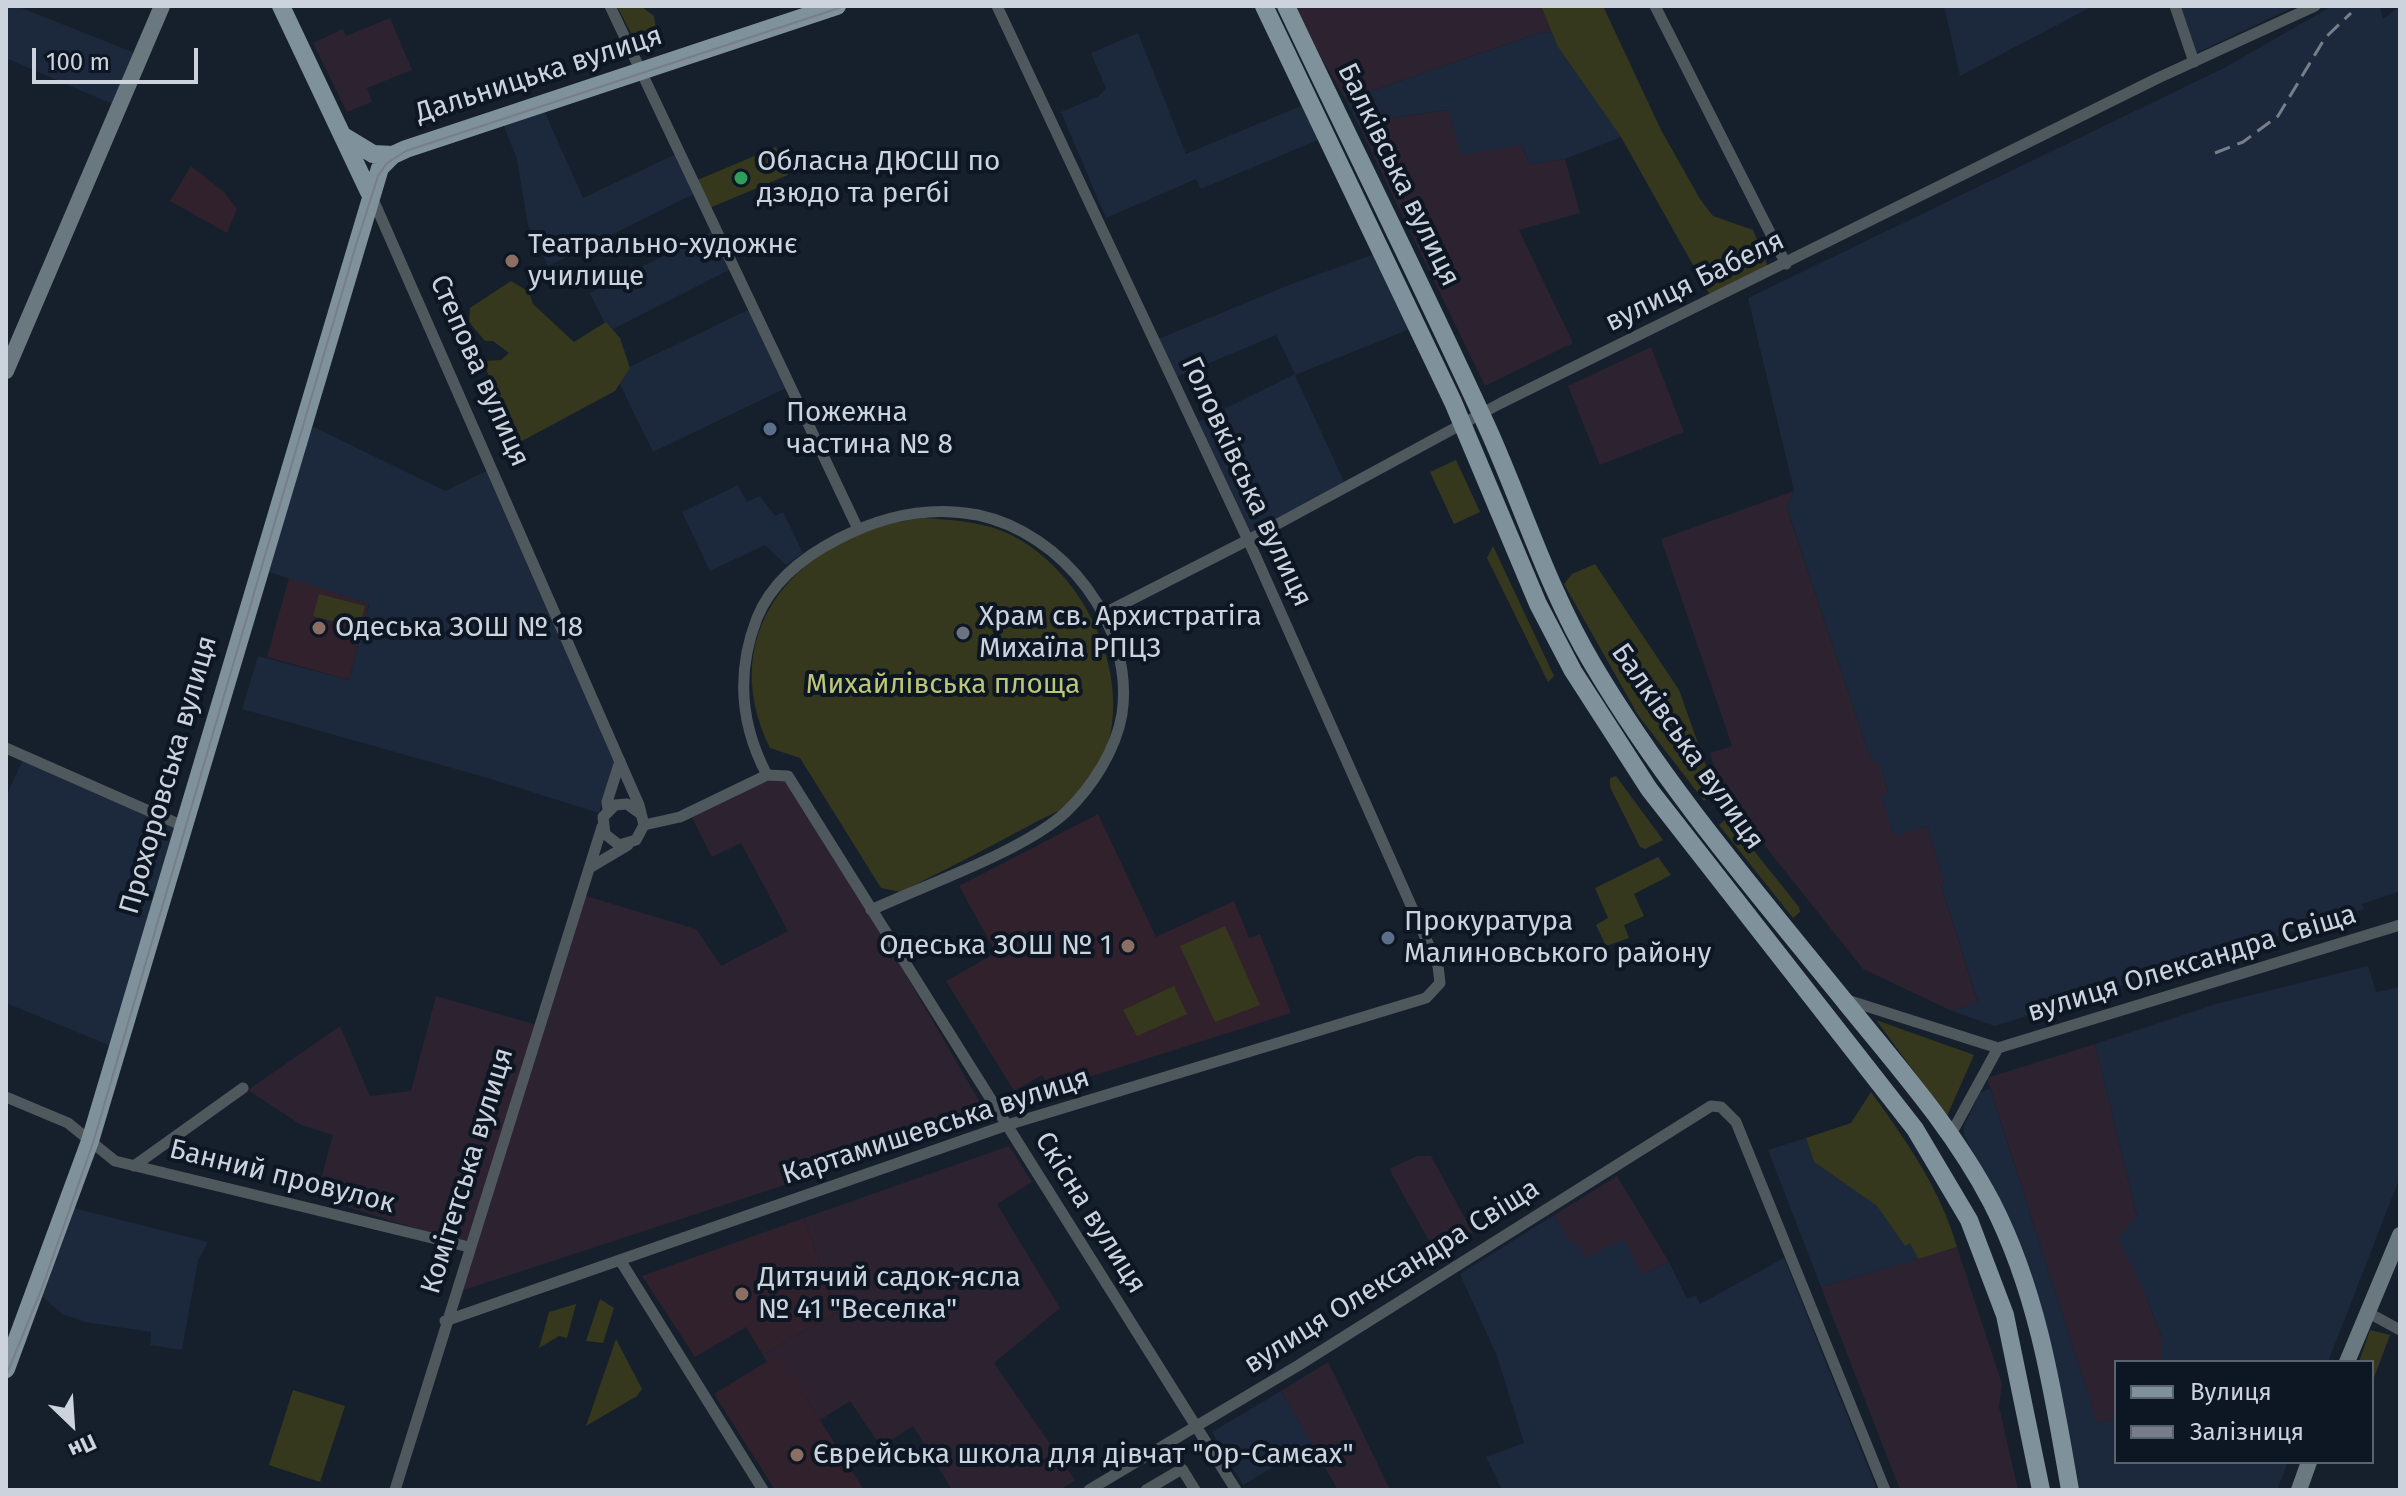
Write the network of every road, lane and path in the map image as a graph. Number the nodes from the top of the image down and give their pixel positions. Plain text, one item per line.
1 (162, 6) edge
2 (281, 6) edge
3 (610, 6) edge
4 (837, 6) edge
5 (997, 6) edge
6 (1264, 6) edge
7 (1286, 6) edge
8 (1655, 6) edge
9 (2175, 6) edge
10 (2315, 6) edge
11 (2194, 62) junction
12 (641, 71) junction
13 (343, 135) junction
14 (393, 155) junction
15 (369, 192) junction
16 (1786, 264) junction
17 (6, 371) edge
18 (1481, 414) junction
19 (1462, 423) junction
20 (858, 529) junction
21 (1248, 540) junction
22 (1103, 614) junction
23 (6, 748) edge
24 (620, 761) junction
25 (767, 775) junction
26 (608, 810) junction
27 (642, 820) junction
28 (602, 825) junction
29 (183, 826) junction
30 (629, 844) junction
31 (591, 867) junction
32 (871, 910) junction
33 (2400, 925) edge
34 (1440, 983) joint
35 (1842, 999) junction
36 (1998, 1048) junction
37 (243, 1088) dead end
38 (6, 1097) edge
39 (1007, 1125) junction
40 (1951, 1134) junction
41 (90, 1141) junction
42 (134, 1166) junction
43 (2400, 1235) edge
44 (469, 1247) junction
45 (620, 1260) junction
46 (2367, 1312) junction
47 (445, 1321) junction
48 (2400, 1330) edge
49 (2348, 1360) edge
50 (6, 1369) edge
51 (1197, 1426) junction
52 (2308, 1464) edge
53 (1092, 1489) edge
54 (395, 1490) edge
55 (763, 1490) edge
56 (1146, 1490) edge
57 (1195, 1490) edge
58 (1236, 1490) edge
59 (1885, 1490) edge
60 (2041, 1490) edge
61 (2070, 1490) edge
62 (2299, 1490) edge

1 - 17 main road
2 - 13 main road, Степова вулиця
3 - 12 street
4 - 12 main road, Дальницька вулиця
5 - 21 street, Головківська вулиця
6 - 19 main road, Балківська вулиця
7 - 18 main road, Балківська вулиця
8 - 16 street
9 - 11 street
10 - 11 street, вулиця Бабеля
11 - 16 street, вулиця Бабеля
12 - 14 main road, Дальницька вулиця
12 - 20 street
13 - 14 main road
13 - 15 main road, Степова вулиця
14 - 15 main road, Дальницька вулиця
15 - 24 street, Степова вулиця
15 - 29 main road, Прохоровська вулиця
16 - 18 street, вулиця Бабеля
18 - 19 street, вулиця Бабеля
18 - 35 main road, Балківська вулиця
19 - 21 street, вулиця Бабеля
19 - 60 main road, Балківська вулиця
20 - 22 street
20 - 25 street
21 - 22 street, вулиця Бабеля
21 - 34 street, Головківська вулиця
22 - 32 street
23 - 29 street
24 - 26 street
24 - 27 street, Степова вулиця
25 - 27 street
25 - 32 street, Cкісна вулиця
26 - 27 street
26 - 28 street
27 - 30 street
28 - 30 street
28 - 31 street, Комітетська вулиця
29 - 41 main road, Прохоровська вулиця
30 - 31 street
31 - 44 street, Комітетська вулиця
32 - 39 street, Cкісна вулиця
33 - 36 street, вулиця Олександра Свіща
34 - 39 street, Картамишевська вулиця
35 - 36 street
35 - 40 main road, Балківська вулиця
36 - 40 street
37 - 42 street
38 - 41 street, Банний провулок
39 - 45 street, Картамишевська вулиця
39 - 51 street, Cкісна вулиця
40 - 61 main road, Балківська вулиця
41 - 42 street, Банний провулок
41 - 50 main road, Прохоровська вулиця
42 - 44 street, Банний провулок
43 - 46 main road
44 - 47 street, Комітетська вулиця
45 - 47 street, Картамишевська вулиця
45 - 55 street
46 - 48 street
46 - 49 main road
47 - 54 street, Комітетська вулиця
51 - 53 street, вулиця Олександра Свіща
51 - 58 street, Cкісна вулиця
51 - 59 street, вулиця Олександра Свіща
52 - 62 main road
56 - 57 street

